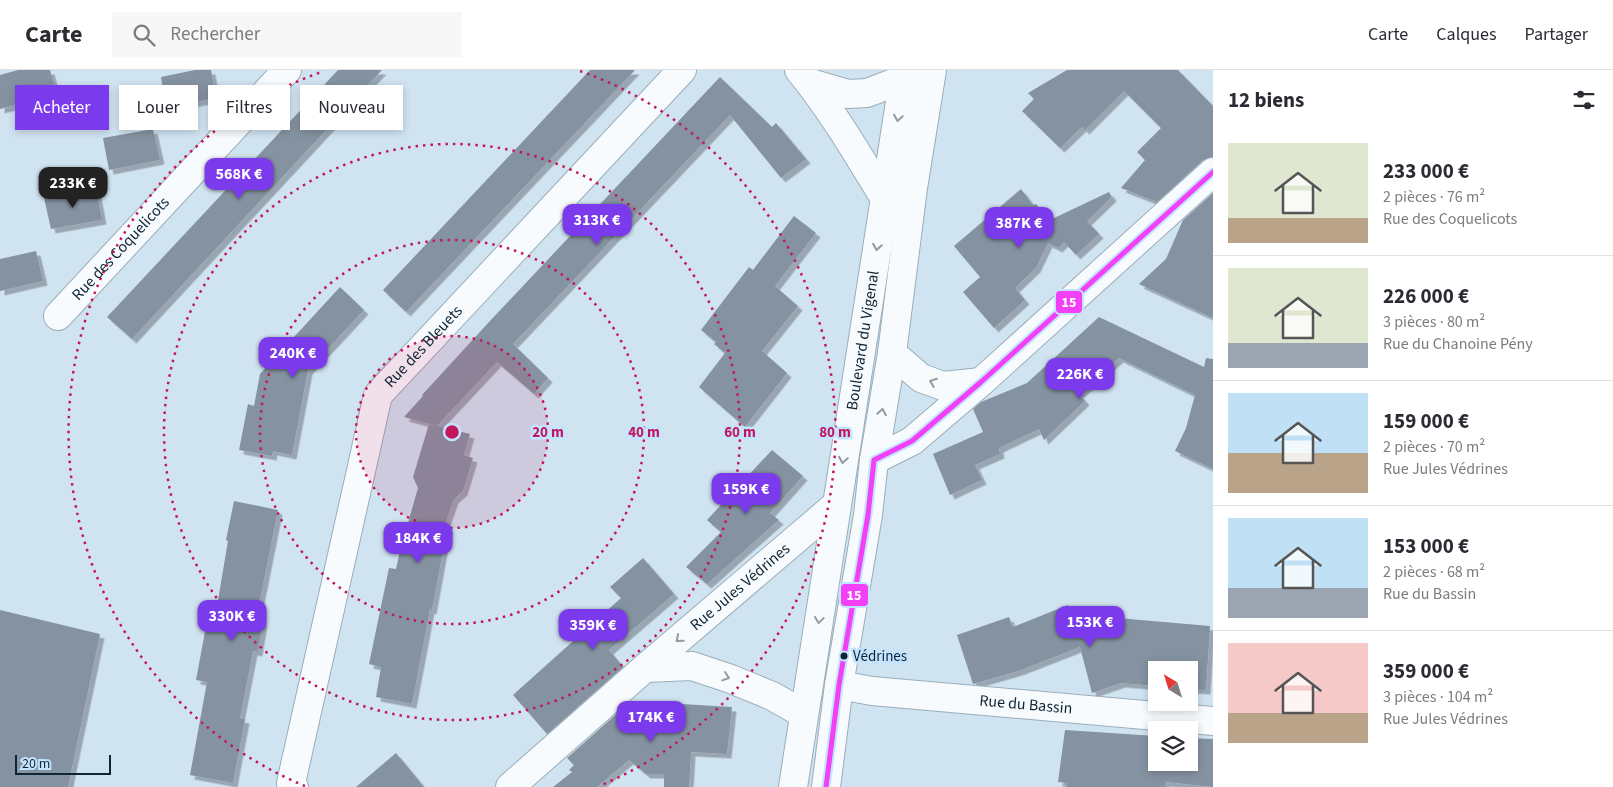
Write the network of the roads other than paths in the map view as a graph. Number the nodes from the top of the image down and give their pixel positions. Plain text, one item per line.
1 (287, 70) edge
2 (682, 70) edge
3 (932, 70) edge
4 (905, 74) edge
5 (804, 76) edge
6 (1213, 172) edge
7 (885, 199) junction
8 (58, 316) dead end
9 (892, 353) junction
10 (981, 382) junction
11 (874, 460) junction
12 (836, 505) junction
13 (644, 668) junction
14 (839, 685) junction
15 (804, 714) junction
16 (1213, 720) edge
17 (294, 787) edge
18 (510, 787) edge
19 (793, 787) edge
20 (826, 787) edge

1 - 8 street, Rue des Coquelicots
2 - 17 street, Rue des Bleuets
3 - 9 street, Boulevard du Vigenal
4 - 5 street
4 -> 7 street, Boulevard du Vigenal
5 - 7 street
6 - 10 street
7 -> 12 street, Boulevard du Vigenal
10 -> 9 street
11 -> 9 street, Boulevard du Vigenal
10 - 11 street
11 - 14 street, Boulevard du Vigenal
12 -> 13 street, Rue Jules Védrines
12 -> 15 street, Boulevard du Vigenal
13 -> 15 street
13 - 18 street, Rue Jules Védrines
14 - 16 street, Rue du Bassin
14 - 20 street, Boulevard du Vigenal
15 - 19 street, Boulevard du Vigenal

